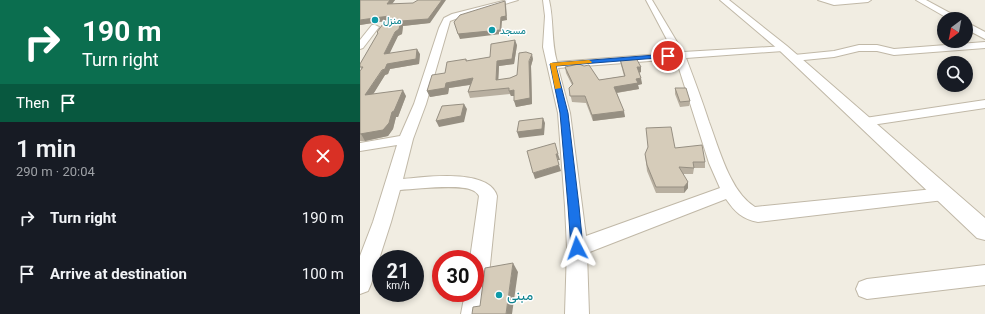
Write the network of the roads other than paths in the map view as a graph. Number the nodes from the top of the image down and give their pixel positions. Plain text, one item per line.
1 (515, 0) edge
2 (546, 0) edge
3 (649, 0) edge
4 (724, 0) edge
5 (821, 0) edge
6 (868, 0) edge
7 (920, 0) edge
8 (943, 12) edge
9 (375, 27) dead end
10 (973, 29) edge
11 (985, 36) edge
12 (985, 45) edge
13 (360, 46) edge
14 (894, 52) junction
15 (789, 53) junction
16 (680, 55) junction
17 (846, 58) dead end
18 (553, 64) junction
19 (985, 104) edge
20 (865, 122) junction
21 (406, 139) junction
22 (360, 147) edge
23 (392, 185) junction
24 (730, 191) junction
25 (944, 194) junction
26 (985, 231) edge
27 (577, 248) junction
28 (985, 275) edge
29 (360, 284) edge
30 (867, 289) dead end
31 (473, 314) edge
32 (577, 314) edge

1 - 21 street
2 - 18 street
3 - 16 street
4 - 15 street
5 - 6 street
7 - 8 street
9 - 13 street
10 - 11 street
12 - 14 street
14 - 15 street
14 - 17 street
15 - 16 street
15 - 20 street
16 - 18 street
16 - 24 street
18 - 27 street
19 - 20 street
20 - 25 street
21 - 22 street
21 - 23 street
23 - 29 street
23 - 31 street
24 - 25 street
24 - 27 street
25 - 26 street
27 - 32 street
28 - 30 street

